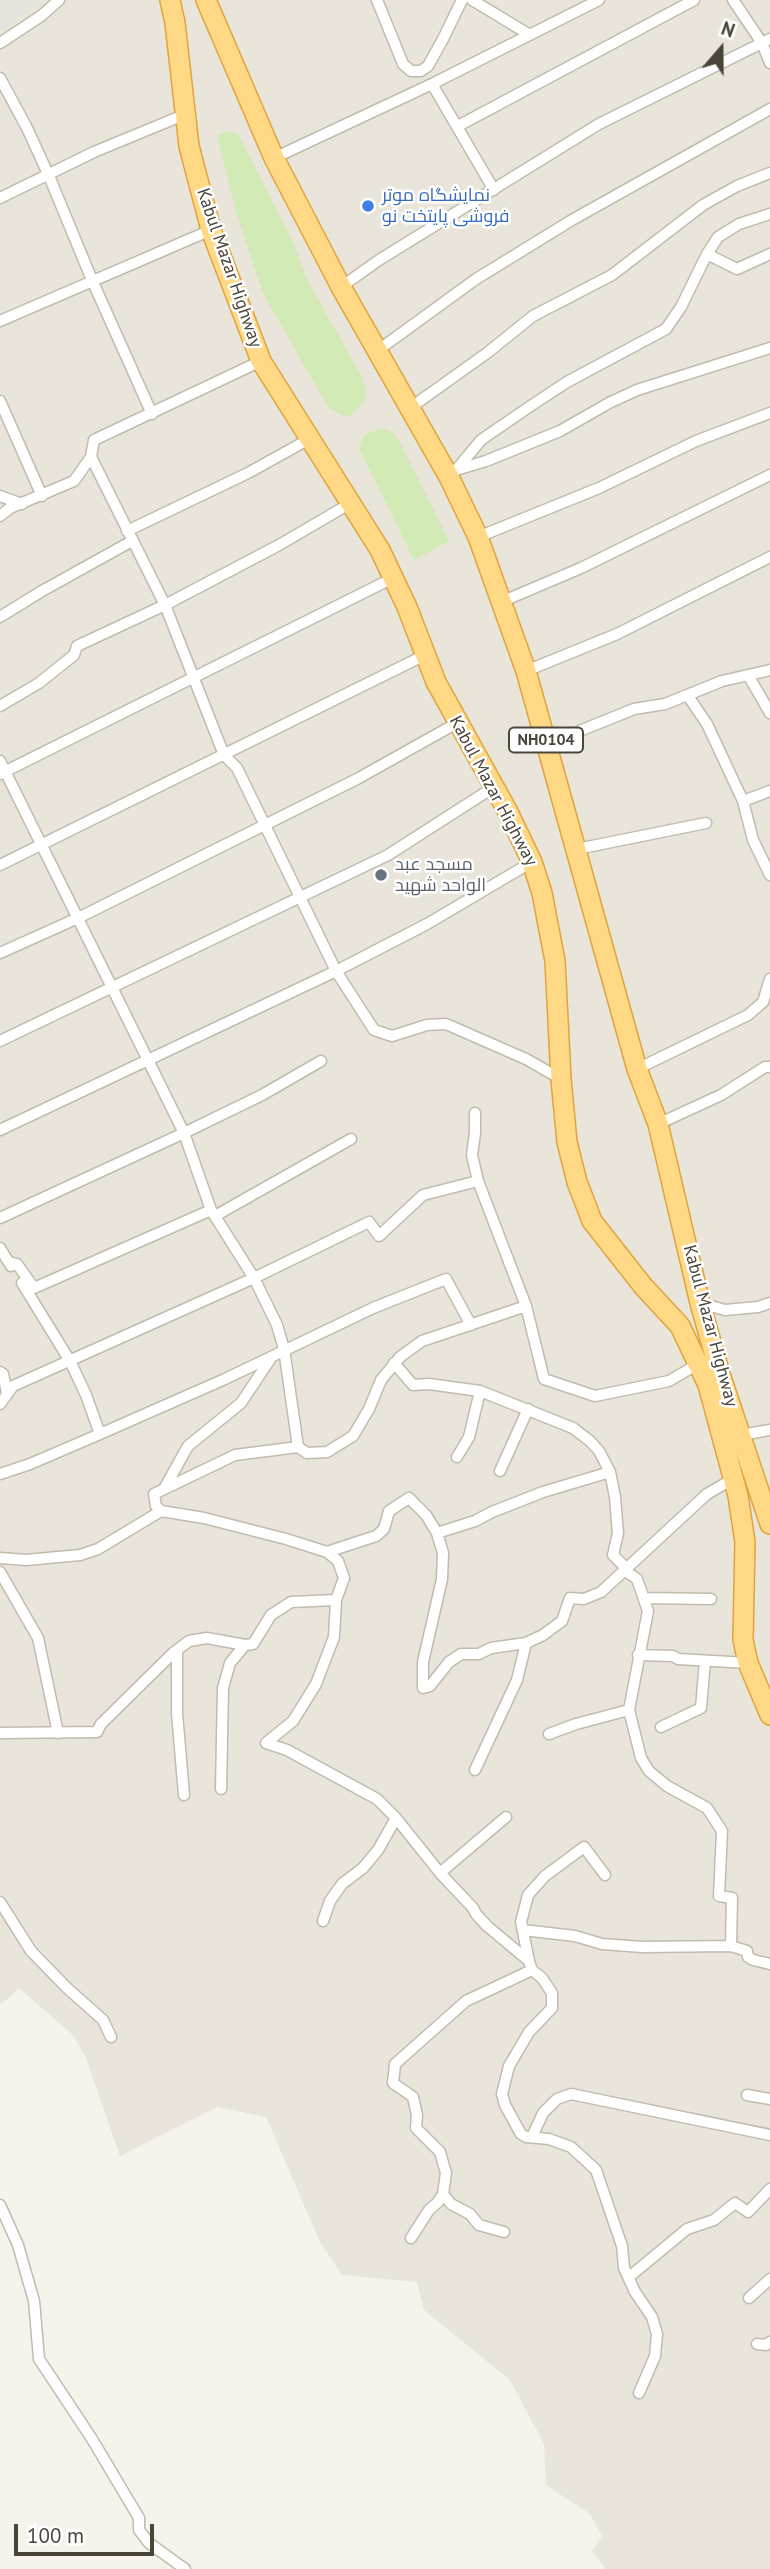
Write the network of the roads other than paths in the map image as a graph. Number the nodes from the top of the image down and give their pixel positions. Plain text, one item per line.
1 (59, 0) edge
2 (170, 0) edge
3 (206, 0) edge
4 (377, 0) edge
5 (462, 0) edge
6 (471, 0) edge
7 (599, 0) edge
8 (694, 0) edge
9 (733, 0) edge
10 (530, 35) junction
11 (766, 41) edge
12 (0, 43) edge
13 (770, 63) edge
14 (411, 71) junction
15 (0, 78) edge
16 (432, 84) junction
17 (414, 93) junction
18 (770, 109) edge
19 (186, 114) junction
20 (458, 127) junction
21 (274, 158) junction
22 (770, 173) edge
23 (49, 176) junction
24 (494, 190) junction
25 (0, 198) edge
26 (770, 214) edge
27 (211, 230) junction
28 (707, 254) junction
29 (770, 254) edge
30 (92, 280) junction
31 (341, 287) junction
32 (0, 321) edge
33 (770, 348) edge
34 (377, 351) junction
35 (261, 361) junction
36 (0, 401) edge
37 (410, 408) junction
38 (770, 413) edge
39 (152, 414) junction
40 (311, 438) junction
41 (91, 457) junction
42 (453, 473) junction
43 (770, 475) edge
44 (0, 496) edge
45 (42, 496) junction
46 (351, 503) junction
47 (22, 504) junction
48 (0, 516) edge
49 (129, 536) junction
50 (478, 537) junction
51 (770, 557) edge
52 (393, 578) junction
53 (501, 602) junction
54 (165, 605) junction
55 (0, 617) edge
56 (425, 655) junction
57 (770, 670) edge
58 (526, 671) junction
59 (748, 675) junction
60 (195, 677) junction
61 (688, 696) junction
62 (0, 706) edge
63 (770, 713) edge
64 (457, 723) junction
65 (548, 748) junction
66 (225, 755) junction
67 (2, 769) edge
68 (494, 788) junction
69 (770, 791) edge
70 (743, 802) junction
71 (706, 823) dead end
72 (264, 825) junction
73 (43, 845) junction
74 (577, 849) junction
75 (532, 862) junction
76 (0, 865) edge
77 (770, 875) edge
78 (300, 898) junction
79 (78, 918) junction
80 (0, 953) edge
81 (336, 971) junction
82 (770, 979) edge
83 (112, 988) junction
84 (0, 1041) edge
85 (147, 1060) junction
86 (321, 1062) dead end
87 (770, 1067) edge
88 (637, 1069) junction
89 (561, 1079) junction
90 (475, 1113) dead end
91 (658, 1125) junction
92 (0, 1130) edge
93 (184, 1133) junction
94 (351, 1139) dead end
95 (478, 1181) junction
96 (213, 1213) junction
97 (0, 1218) edge
98 (0, 1248) edge
99 (9, 1262) junction
100 (254, 1278) junction
101 (770, 1303) edge
102 (526, 1306) junction
103 (703, 1311) junction
104 (471, 1325) junction
105 (680, 1326) junction
106 (284, 1349) junction
107 (273, 1356) junction
108 (69, 1361) junction
109 (394, 1363) junction
110 (698, 1364) junction
111 (0, 1372) edge
112 (480, 1391) junction
113 (7, 1393) junction
114 (0, 1404) edge
115 (528, 1409) junction
116 (770, 1430) edge
117 (100, 1434) junction
118 (741, 1435) junction
119 (298, 1447) junction
120 (457, 1457) dead end
121 (499, 1471) dead end
122 (610, 1472) junction
123 (0, 1474) edge
124 (733, 1479) junction
125 (164, 1489) junction
126 (767, 1503) edge
127 (161, 1511) junction
128 (770, 1524) edge
129 (437, 1533) junction
130 (327, 1552) junction
131 (0, 1558) edge
132 (625, 1569) junction
133 (0, 1572) edge
134 (643, 1598) junction
135 (711, 1599) dead end
136 (336, 1600) junction
137 (526, 1643) junction
138 (245, 1645) junction
139 (177, 1650) junction
140 (638, 1655) junction
141 (705, 1661) junction
142 (748, 1662) junction
143 (629, 1710) junction
144 (770, 1715) edge
145 (661, 1727) dead end
146 (0, 1732) edge
147 (58, 1733) junction
148 (549, 1734) dead end
149 (475, 1770) dead end
150 (221, 1789) dead end
151 (184, 1795) dead end
152 (506, 1816) dead end
153 (396, 1818) junction
154 (440, 1873) junction
155 (605, 1875) dead end
156 (0, 1902) edge
157 (323, 1921) dead end
158 (523, 1930) junction
159 (731, 1946) junction
160 (770, 1964) edge
161 (531, 1966) junction
162 (110, 2037) dead end
163 (747, 2095) dead end
164 (770, 2099) edge
165 (770, 2135) edge
166 (532, 2137) junction
167 (770, 2189) edge
168 (443, 2194) junction
169 (0, 2205) edge
170 (505, 2232) dead end
171 (411, 2238) dead end
172 (629, 2277) junction
173 (770, 2279) edge
174 (749, 2298) dead end
175 (770, 2342) edge
176 (757, 2344) dead end
177 (639, 2393) dead end
178 (185, 2569) edge

1 - 12 street
2 - 19 highway, Kabul Mazar Highway
3 - 21 highway, Kabul Mazar Highway / NH0104
4 - 14 street
5 - 14 street
6 - 10 street
7 - 10 street
8 - 20 street
9 - 11 street
10 - 16 street
11 - 13 street
11 - 24 street
14 - 17 street
15 - 23 street
16 - 17 street
16 - 20 street
17 - 21 street
18 - 34 street
19 - 23 street
19 - 27 highway, Kabul Mazar Highway
20 - 24 street
21 - 31 highway, Kabul Mazar Highway / NH0104
22 - 37 street
23 - 25 street
23 - 30 street
24 - 31 street
26 - 28 street
27 - 30 street
27 - 35 highway, Kabul Mazar Highway
28 - 29 street
28 - 42 street
30 - 32 street
30 - 39 street
31 - 34 highway, Kabul Mazar Highway / NH0104
33 - 42 street
34 - 37 highway, Kabul Mazar Highway / NH0104
35 - 39 street
35 - 40 highway, Kabul Mazar Highway
36 - 45 street
37 - 42 highway, Kabul Mazar Highway / NH0104
38 - 50 street
39 - 41 street
40 - 46 highway, Kabul Mazar Highway
40 - 49 street
41 - 45 street
41 - 49 street
42 - 50 highway, Kabul Mazar Highway / NH0104
43 - 53 street
44 - 47 street
45 - 47 street
46 - 52 highway, Kabul Mazar Highway
46 - 54 street
47 - 48 street
49 - 54 street
49 - 55 street
50 - 53 highway, Kabul Mazar Highway / NH0104
51 - 58 street
52 - 56 highway, Kabul Mazar Highway
52 - 60 street
53 - 58 highway, Kabul Mazar Highway / NH0104
54 - 60 street
54 - 62 street
56 - 64 highway, Kabul Mazar Highway
56 - 66 street
57 - 59 street
58 - 65 highway, Kabul Mazar Highway / NH0104
59 - 61 street
59 - 63 street
60 - 66 street
60 - 67 street
61 - 65 street
61 - 70 street
64 - 68 highway, Kabul Mazar Highway
64 - 72 street
65 - 74 highway, Kabul Mazar Highway / NH0104
66 - 72 street
66 - 73 street
67 - 73 street
68 - 75 highway, Kabul Mazar Highway
68 - 78 street
69 - 70 street
70 - 77 street
71 - 74 street
72 - 78 street
72 - 79 street
73 - 76 street
73 - 79 street
74 - 88 highway, Kabul Mazar Highway / NH0104
75 - 81 street
75 - 89 highway, Kabul Mazar Highway
78 - 81 street
78 - 83 street
79 - 80 street
79 - 83 street
81 - 85 street
81 - 89 street
82 - 88 street
83 - 84 street
83 - 85 street
85 - 92 street
85 - 93 street
86 - 93 street
87 - 91 street
88 - 91 highway, Kabul Mazar Highway / NH0104
89 - 105 highway, Kabul Mazar Highway
90 - 95 street
91 - 103 highway, Kabul Mazar Highway / NH0104
93 - 96 street
93 - 97 street
94 - 96 street
95 - 100 street
95 - 102 street
96 - 99 street
96 - 100 street
98 - 99 street
99 - 108 street
100 - 106 street
100 - 108 street
101 - 103 street
102 - 104 street
102 - 110 street
103 - 105 street
103 - 118 highway, Kabul Mazar Highway / NH0104
104 - 106 street
104 - 109 street
105 - 110 highway, Kabul Mazar Highway
106 - 107 street
106 - 119 street
107 - 117 street
107 - 125 street
108 - 113 street
108 - 117 street
109 - 112 street
109 - 119 street
110 - 124 highway, Kabul Mazar Highway
111 - 113 street
112 - 115 street
112 - 120 street
113 - 114 street
115 - 121 street
115 - 122 street
116 - 118 street
117 - 123 street
118 - 126 highway, Kabul Mazar Highway / NH0104
119 - 125 street
122 - 129 street
122 - 132 street
124 - 132 street
124 - 142 highway, Kabul Mazar Highway
125 - 127 street
126 - 128 highway, Kabul Mazar Highway / NH0104
127 - 130 street
127 - 131 street
129 - 130 street
129 - 137 street
130 - 136 street
132 - 134 street
132 - 137 street
133 - 147 street
134 - 135 street
134 - 140 street
136 - 138 street
136 - 153 street
137 - 149 street
138 - 139 street
138 - 150 street
139 - 147 street
139 - 151 street
140 - 141 street
140 - 143 street
141 - 142 street
141 - 145 street
142 - 144 highway, Kabul Mazar Highway
143 - 148 street
143 - 159 street
146 - 147 street
152 - 154 street
153 - 154 street
153 - 157 street
154 - 161 street
155 - 158 street
156 - 162 street
158 - 159 street
158 - 161 street
159 - 160 street
161 - 166 street
161 - 168 street
163 - 164 street
165 - 166 street
166 - 172 street
167 - 172 street
168 - 170 street
168 - 171 street
169 - 178 street
172 - 177 street
173 - 174 street
175 - 176 street

